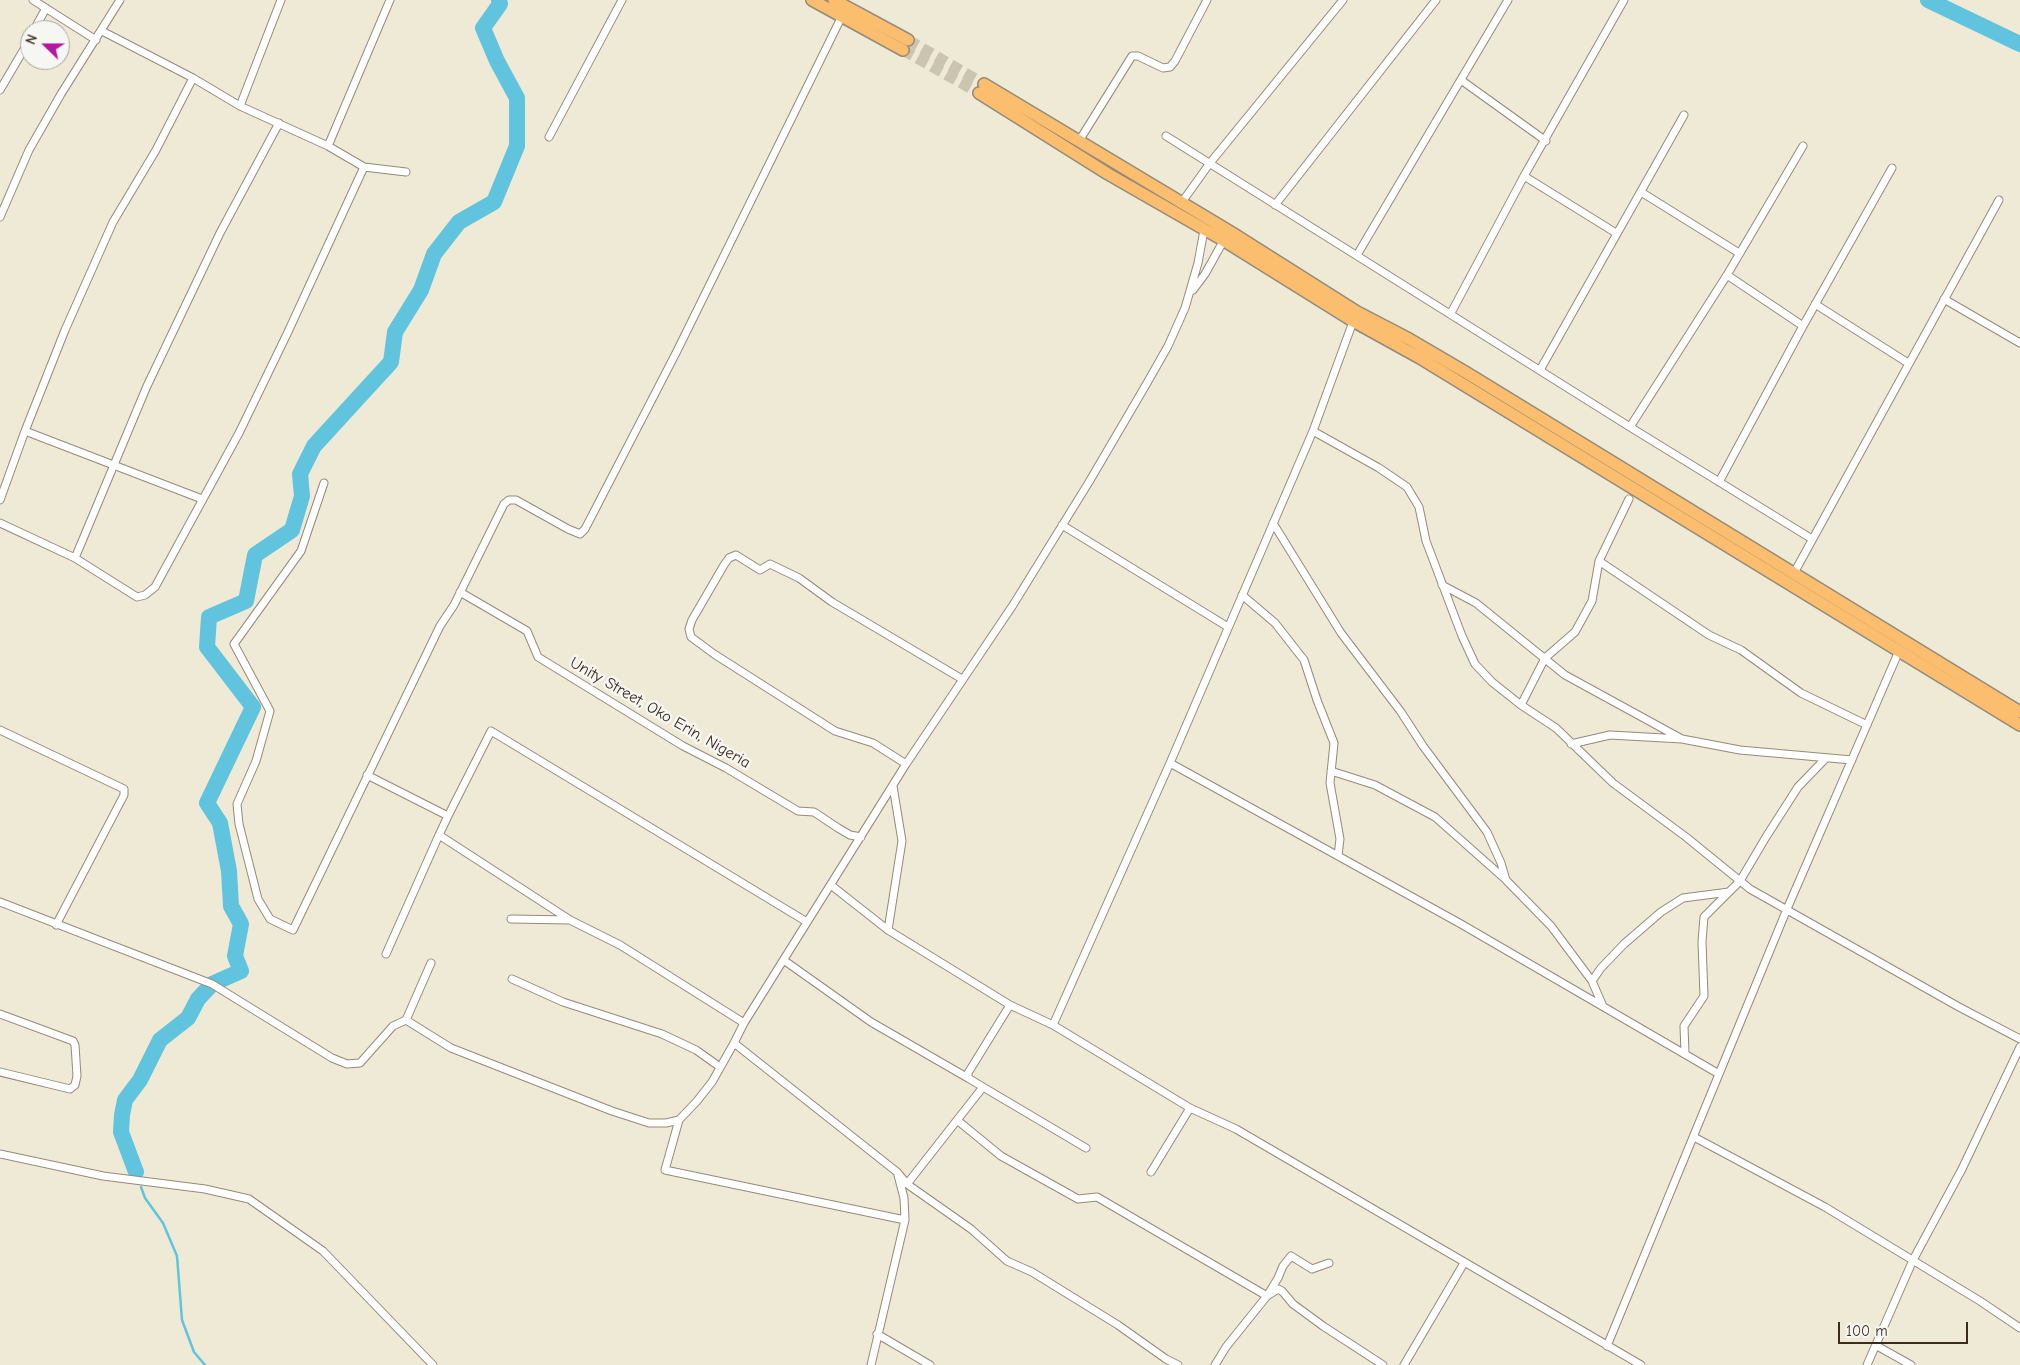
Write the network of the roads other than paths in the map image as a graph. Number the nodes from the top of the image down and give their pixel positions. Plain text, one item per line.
1 (33, 0) edge
2 (120, 0) edge
3 (282, 0) edge
4 (390, 0) edge
5 (622, 0) edge
6 (812, 0) edge
7 (834, 0) edge
8 (1207, 0) edge
9 (1343, 0) edge
10 (1436, 0) edge
11 (1508, 0) edge
12 (1624, 0) edge
13 (46, 8) junction
14 (845, 12) junction
15 (39, 20) edge
16 (102, 31) junction
17 (96, 40) junction
18 (905, 45) tunnel mouth
19 (20, 56) edge
20 (193, 78) junction
21 (1461, 80) junction
22 (0, 90) edge
23 (240, 106) junction
24 (1684, 115) dead end
25 (280, 123) junction
26 (1166, 136) dead end
27 (549, 137) dead end
28 (1079, 141) junction
29 (1546, 141) junction
30 (328, 146) junction
31 (1804, 146) dead end
32 (1210, 164) junction
33 (364, 167) junction
34 (1892, 168) dead end
35 (406, 172) dead end
36 (1524, 176) junction
37 (1641, 192) junction
38 (1999, 200) dead end
39 (1182, 202) junction
40 (1275, 205) junction
41 (0, 217) edge
42 (1204, 230) junction
43 (1616, 233) junction
44 (1226, 236) junction
45 (1739, 253) junction
46 (1357, 255) junction
47 (1727, 275) junction
48 (1190, 295) junction
49 (1944, 299) junction
50 (1816, 304) junction
51 (1451, 313) junction
52 (1355, 316) junction
53 (1803, 326) junction
54 (2020, 343) edge
55 (1908, 363) junction
56 (1540, 370) junction
57 (1630, 427) junction
58 (1313, 430) junction
59 (24, 431) junction
60 (114, 465) junction
61 (1719, 482) junction
62 (324, 483) dead end
63 (202, 499) junction
64 (1628, 499) dead end
65 (0, 500) edge
66 (0, 523) edge
67 (1273, 523) junction
68 (1062, 526) junction
69 (1812, 538) junction
70 (75, 558) junction
71 (1599, 560) junction
72 (1794, 573) junction
73 (1442, 585) junction
74 (460, 592) junction
75 (1242, 595) junction
76 (1228, 628) junction
77 (1899, 650) junction
78 (1545, 658) junction
79 (962, 679) junction
80 (1521, 705) junction
81 (2020, 712) edge
82 (1867, 725) junction
83 (2020, 725) edge
84 (0, 730) edge
85 (1682, 739) junction
86 (1571, 744) junction
87 (1826, 758) junction
88 (1852, 760) junction
89 (1170, 763) junction
90 (906, 764) junction
91 (1331, 771) junction
92 (367, 775) junction
93 (893, 786) junction
94 (448, 816) junction
95 (439, 836) junction
96 (861, 837) junction
97 (1338, 856) junction
98 (1506, 880) junction
99 (1740, 881) junction
100 (832, 886) junction
101 (1729, 892) junction
102 (0, 902) edge
103 (1787, 909) junction
104 (511, 918) dead end
105 (570, 920) junction
106 (807, 922) junction
107 (56, 925) junction
108 (888, 930) junction
109 (386, 954) dead end
110 (785, 961) junction
111 (431, 963) dead end
112 (512, 979) dead end
113 (1592, 981) junction
114 (1602, 1004) junction
115 (1010, 1005) junction
116 (0, 1014) edge
117 (406, 1020) junction
118 (744, 1023) junction
119 (1053, 1025) junction
120 (2020, 1040) edge
121 (734, 1044) junction
122 (2020, 1047) edge
123 (1685, 1054) junction
124 (720, 1067) junction
125 (0, 1072) edge
126 (1719, 1074) junction
127 (968, 1078) junction
128 (982, 1087) junction
129 (1190, 1108) junction
130 (679, 1120) junction
131 (957, 1120) junction
132 (1694, 1137) junction
133 (1086, 1148) dead end
134 (0, 1154) edge
135 (897, 1172) junction
136 (1151, 1172) dead end
137 (907, 1184) junction
138 (905, 1220) junction
139 (1913, 1260) junction
140 (1329, 1263) dead end
141 (1464, 1263) junction
142 (1267, 1296) junction
143 (2020, 1328) edge
144 (877, 1334) junction
145 (1607, 1346) junction
146 (1877, 1346) junction
147 (432, 1365) edge
148 (871, 1365) edge
149 (930, 1365) edge
150 (1178, 1365) edge
151 (1215, 1365) edge
152 (1383, 1365) edge
153 (1404, 1365) edge
154 (1641, 1365) edge
155 (1867, 1365) edge
156 (1911, 1365) edge

1 - 13 street
2 - 16 street
3 - 23 street
4 - 30 street
5 - 27 street
6 - 14 main road
7 - 14 main road
8 - 28 street
9 - 32 street
10 - 40 street
11 - 21 street
12 - 29 street
13 - 15 street
13 - 17 street
14 - 18 main road
14 - 74 street
16 - 17 street
16 - 20 street
17 - 41 street
19 - 22 street
20 - 23 street
20 - 59 street
21 - 29 street
21 - 46 street
23 - 25 street
24 - 37 street
25 - 30 street
25 - 60 street
26 - 32 street
28 - 39 main road
28 - 42 main road
29 - 36 street
30 - 33 street
31 - 45 street
32 - 39 street
32 - 40 street
33 - 35 street
33 - 63 street
34 - 50 street
36 - 43 street
36 - 51 street
37 - 43 street
37 - 45 street
38 - 49 street
39 - 44 main road
40 - 46 street
42 - 44 main road
42 - 48 street
43 - 56 street
44 - 48 street
44 - 52 main road
45 - 47 street
46 - 51 street
47 - 53 street
47 - 57 street
48 - 68 street
49 - 54 street
49 - 55 street
50 - 53 street
50 - 55 street
51 - 56 street
52 - 58 street
52 - 72 main road
52 - 77 main road
53 - 61 street
55 - 69 street
56 - 57 street
57 - 61 street
58 - 67 street
58 - 73 street
59 - 60 street
59 - 65 street
60 - 63 street
60 - 70 street
61 - 69 street
62 - 92 street
63 - 70 street
64 - 71 street
66 - 70 street
67 - 75 street
67 - 98 street
68 - 76 street
68 - 79 street
69 - 72 street
71 - 78 street
71 - 82 street
72 - 81 main road
73 - 78 street
73 - 80 street
74 - 92 street
74 - 96 street, Unity Street, Oko Erin, Nigeria
75 - 76 street
75 - 91 street
76 - 89 street
77 - 82 street
77 - 83 main road
78 - 80 street
78 - 85 street
79 - 90 street
79 - 90 street
80 - 86 street
82 - 88 street
84 - 107 street
85 - 86 street
85 - 87 street
86 - 99 street
87 - 88 street
87 - 99 street
88 - 103 street
89 - 97 street
89 - 119 street
90 - 93 street
91 - 97 street
91 - 98 street
92 - 94 street
93 - 96 street
93 - 108 street
94 - 95 street
94 - 106 street
95 - 105 street
95 - 109 street
96 - 100 street
97 - 114 street
98 - 113 street
99 - 101 street
99 - 103 street
100 - 106 street
100 - 108 street
101 - 113 street
101 - 123 street
102 - 107 street
103 - 120 street
103 - 126 street
104 - 105 street
105 - 118 street
106 - 110 street
107 - 117 street
108 - 115 street
110 - 118 street
110 - 127 street
111 - 117 street
112 - 124 street
113 - 114 street
114 - 123 street
115 - 119 street
115 - 127 street
116 - 125 street
117 - 130 street
118 - 121 street
119 - 129 street
121 - 124 street
121 - 135 street
122 - 139 street
123 - 126 street
124 - 130 street
126 - 132 street
127 - 128 street
128 - 131 street
128 - 133 street
129 - 136 street
129 - 141 street
130 - 138 street
131 - 137 street
131 - 142 street
132 - 139 street
132 - 145 street
134 - 147 street
135 - 137 street
135 - 138 street
137 - 150 street
138 - 144 street
139 - 143 street
139 - 146 street
140 - 142 street
141 - 145 street
141 - 153 street
142 - 151 street
142 - 152 street
144 - 148 street
144 - 149 street
145 - 154 street
146 - 155 street
146 - 156 street

